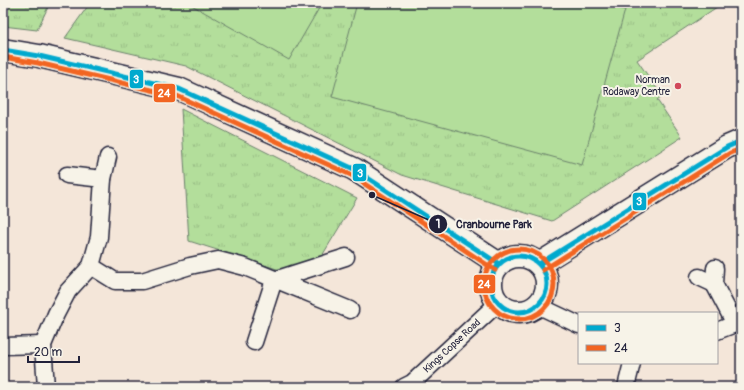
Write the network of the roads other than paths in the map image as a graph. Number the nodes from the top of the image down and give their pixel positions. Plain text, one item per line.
1 (3, 50) edge
2 (741, 141) edge
3 (108, 157) dead end
4 (67, 175) dead end
5 (103, 180) junction
6 (346, 257) dead end
7 (499, 264) junction
8 (539, 264) junction
9 (91, 266) junction
10 (715, 268) dead end
11 (699, 276) dead end
12 (274, 280) junction
13 (714, 284) junction
14 (498, 303) junction
15 (537, 306) junction
16 (350, 310) dead end
17 (738, 322) edge
18 (578, 325) edge
19 (718, 331) edge
20 (254, 342) dead end
21 (3, 346) edge
22 (44, 346) junction
23 (632, 364) edge
24 (46, 387) edge
25 (404, 387) edge
26 (626, 387) edge

1 - 7 street
2 - 8 street
3 - 5 street
4 - 5 street
5 - 9 street
6 - 12 street
7 - 8 street
7 - 14 street
8 - 15 street
9 - 12 street
9 - 22 street
10 - 13 street
11 - 13 street
12 - 16 street
12 - 20 street
13 - 17 street
14 - 15 street
14 - 25 street, Kings Copse Road
15 - 18 street
17 - 19 street
21 - 22 street
22 - 24 street
23 - 26 street

